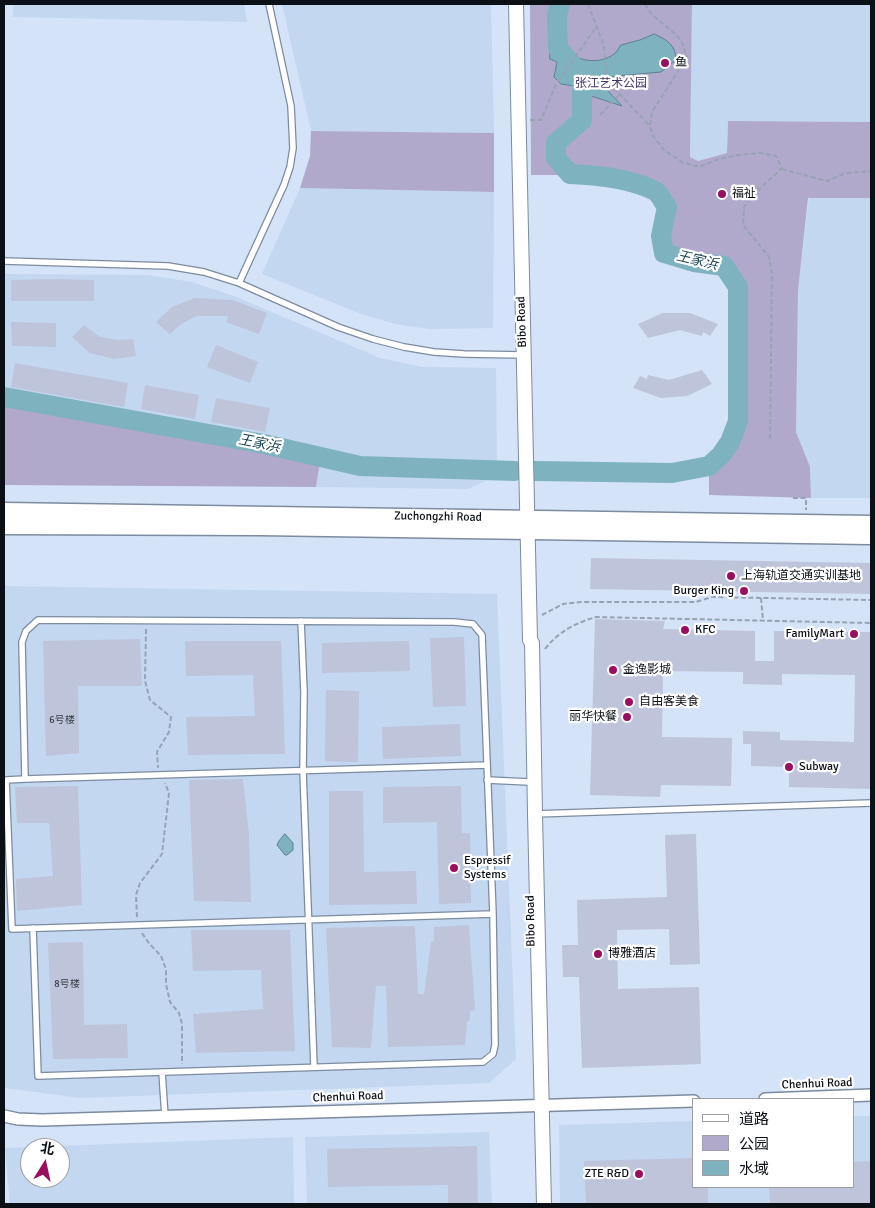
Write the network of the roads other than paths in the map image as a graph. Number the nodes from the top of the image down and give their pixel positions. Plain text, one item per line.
1 (269, 4) edge
2 (516, 4) edge
3 (4, 261) edge
4 (239, 283) junction
5 (524, 355) junction
6 (4, 511) edge
7 (871, 524) edge
8 (526, 525) junction
9 (4, 526) edge
10 (871, 536) edge
11 (301, 621) junction
12 (530, 640) junction
13 (487, 765) junction
14 (303, 771) junction
15 (25, 779) junction
16 (487, 780) junction
17 (529, 782) junction
18 (871, 803) edge
19 (532, 814) junction
20 (493, 914) junction
21 (309, 920) junction
22 (32, 928) junction
23 (314, 1067) junction
24 (162, 1072) junction
25 (871, 1095) edge
26 (792, 1098) edge
27 (692, 1101) edge
28 (538, 1105) junction
29 (4, 1116) edge
30 (164, 1117) junction
31 (537, 1204) edge
32 (544, 1204) edge

1 - 4 lane
2 - 5 street, Bibo Road
3 - 4 lane
4 - 5 lane
5 - 8 street, Bibo Road
6 - 8 main road, Zuchongzhi Road
7 - 8 main road, Zuchongzhi Road
8 - 9 main road, Zuchongzhi Road
8 - 10 main road, Zuchongzhi Road
8 - 12 street, Bibo Road
11 - 13 lane
11 - 14 lane
11 - 15 lane
12 - 17 street, Bibo Road
12 - 19 street, Bibo Road
13 - 14 lane
13 - 16 lane
14 - 15 lane
14 - 21 lane
15 - 22 lane
16 - 17 lane
16 - 20 lane
17 - 19 street, Bibo Road
18 - 19 lane
19 - 28 street, Bibo Road
20 - 21 lane
20 - 23 lane
21 - 22 lane
21 - 23 lane
22 - 24 lane
23 - 24 lane
24 - 30 lane
25 - 26 street, Chenhui Road
27 - 28 street, Chenhui Road
28 - 30 street, Chenhui Road
28 - 31 street, Bibo Road
28 - 32 street, Bibo Road
29 - 30 street, Chenhui Road

